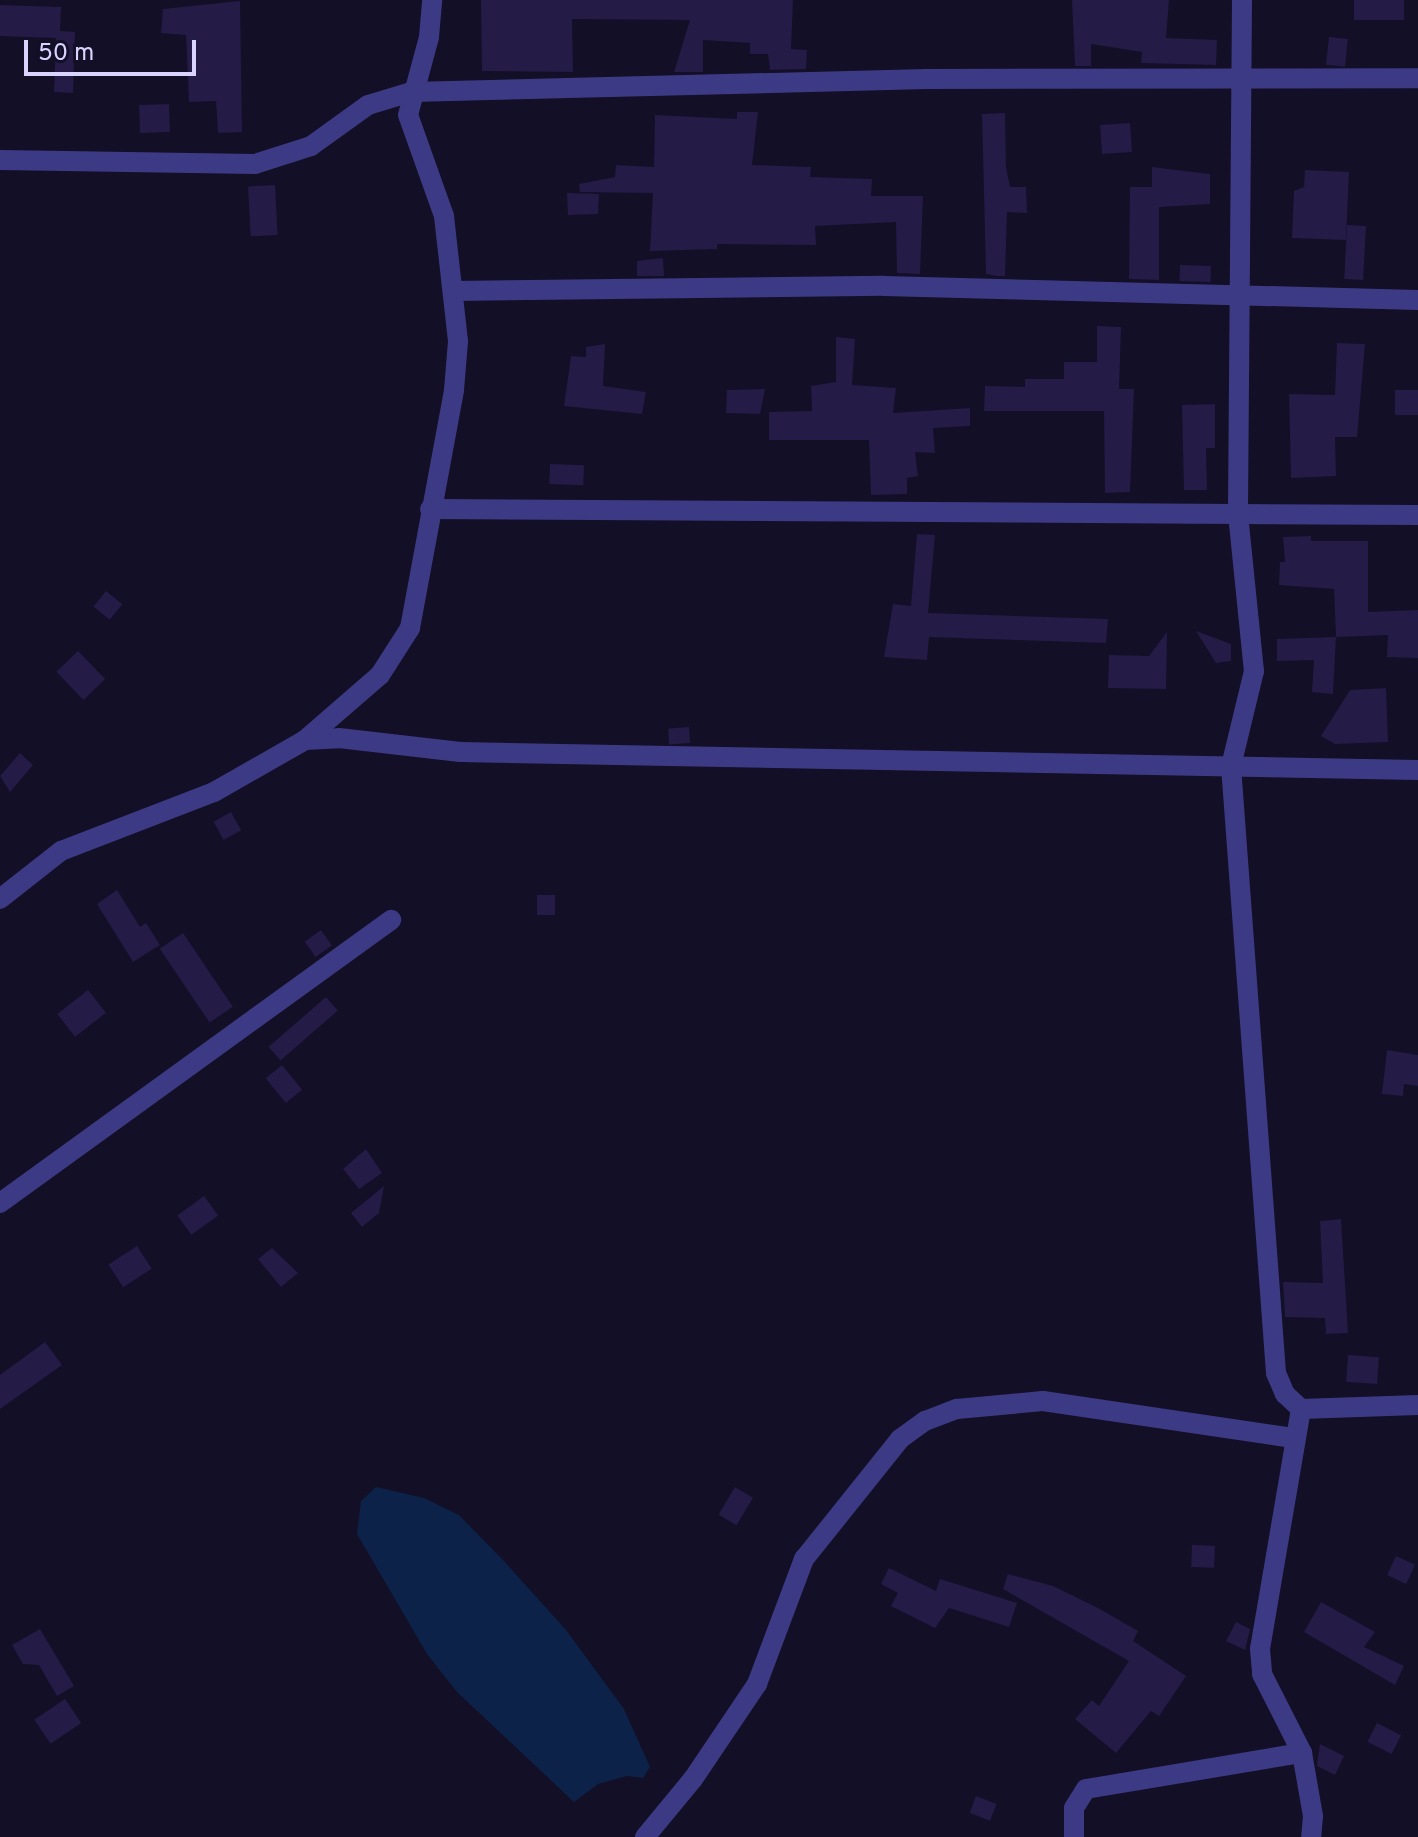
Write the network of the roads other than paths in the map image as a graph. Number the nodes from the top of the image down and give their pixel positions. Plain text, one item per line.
1 (432, 0) edge
2 (1242, 0) edge
3 (1242, 75) junction
4 (1418, 78) edge
5 (411, 92) junction
6 (0, 160) edge
7 (453, 291) junction
8 (1238, 298) junction
9 (1418, 300) edge
10 (430, 509) junction
11 (1238, 514) junction
12 (1418, 515) edge
13 (305, 740) junction
14 (1231, 766) junction
15 (1418, 770) edge
16 (0, 899) edge
17 (391, 920) dead end
18 (0, 1203) edge
19 (1418, 1405) edge
20 (1301, 1409) junction
21 (1295, 1438) junction
22 (1302, 1753) junction
23 (645, 1837) edge
24 (1074, 1837) edge
25 (1311, 1837) edge

1 - 5 street
2 - 3 street
3 - 4 street
3 - 5 street
3 - 8 street
5 - 6 street
5 - 7 street
7 - 8 street
7 - 10 street
8 - 9 street
8 - 11 street
10 - 11 street
10 - 13 street
11 - 12 street
11 - 14 street
13 - 14 street
13 - 16 street
14 - 15 street
14 - 20 street
17 - 18 street
19 - 20 street
20 - 21 street
21 - 22 street
21 - 23 street
22 - 24 street
22 - 25 street

